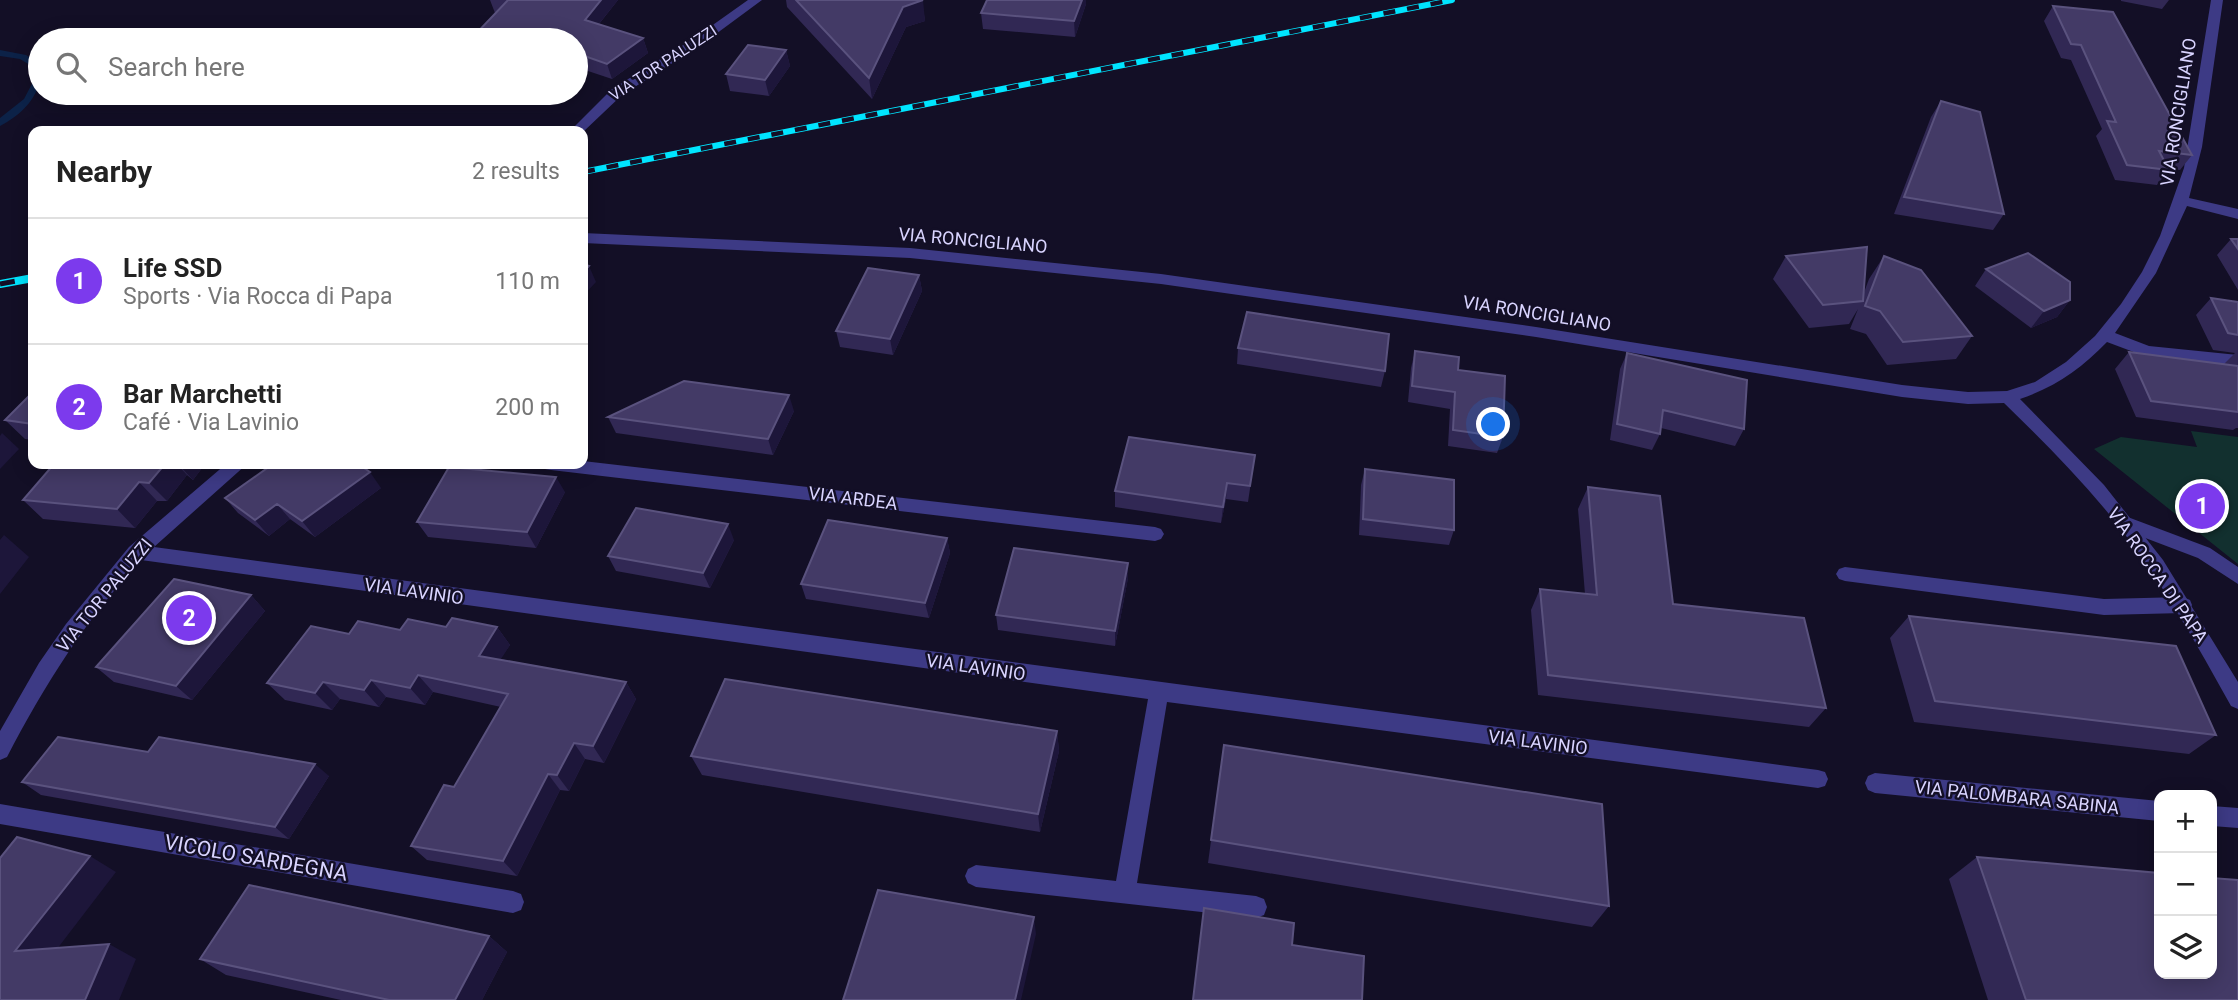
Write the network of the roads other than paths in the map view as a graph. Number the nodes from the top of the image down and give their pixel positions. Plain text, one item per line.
1 (755, 0) edge
2 (2217, 0) edge
3 (581, 126) edge
4 (2183, 201) junction
5 (2238, 214) edge
6 (588, 238) edge
7 (2104, 335) junction
8 (2238, 361) edge
9 (2008, 397) junction
10 (588, 468) edge
11 (231, 469) edge
12 (2125, 523) junction
13 (1155, 534) dead end
14 (135, 552) junction
15 (1844, 574) dead end
16 (2238, 577) edge
17 (2183, 605) junction
18 (1159, 692) junction
19 (2238, 700) edge
20 (0, 751) edge
21 (1818, 779) dead end
22 (1875, 783) dead end
23 (2154, 811) edge
24 (0, 814) edge
25 (2217, 816) edge
26 (2238, 818) edge
27 (976, 876) dead end
28 (1125, 892) junction
29 (513, 902) dead end
30 (1256, 907) dead end

1 - 3 street, VIA TOR PALUZZI
2 - 4 street, VIA RONCIGLIANO
4 - 5 street
4 - 7 street, VIA RONCIGLIANO
6 - 9 street, VIA RONCIGLIANO
7 - 8 street
7 - 9 street, VIA RONCIGLIANO
9 - 12 street, VIA ROCCA DI PAPA
10 - 13 street, VIA ARDEA
11 - 14 street, VIA TOR PALUZZI
12 - 16 street
12 - 17 street, VIA ROCCA DI PAPA
14 - 18 street, VIA LAVINIO
14 - 20 street, VIA TOR PALUZZI
15 - 17 street
17 - 19 street, VIA ROCCA DI PAPA
18 - 21 street, VIA LAVINIO
18 - 28 street
22 - 23 street, VIA PALOMBARA SABINA
24 - 29 street, VICOLO SARDEGNA
25 - 26 street
27 - 28 street
28 - 30 street

